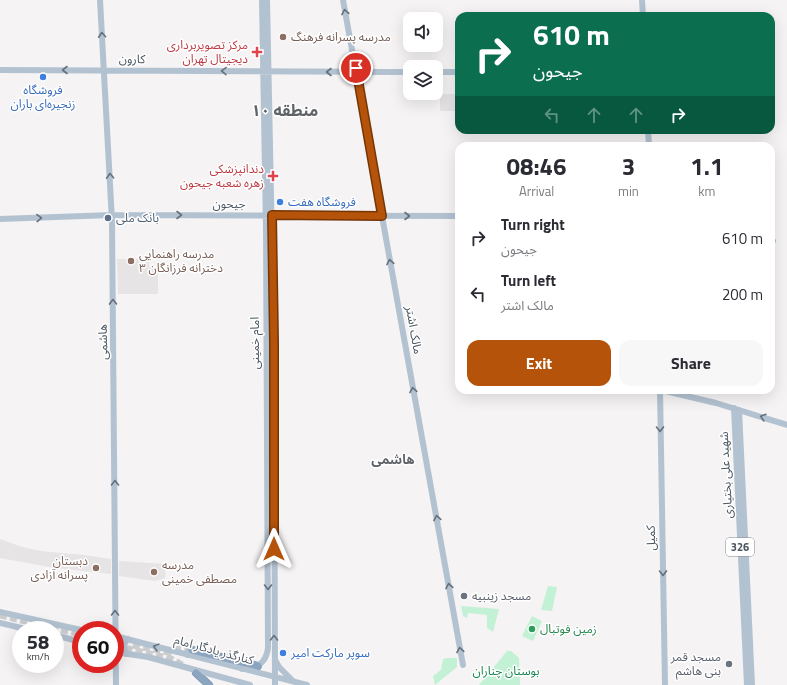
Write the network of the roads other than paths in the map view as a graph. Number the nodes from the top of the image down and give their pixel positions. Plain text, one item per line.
1 (100, 0) edge
2 (262, 0) edge
3 (268, 0) edge
4 (343, 0) edge
5 (642, 0) edge
6 (643, 12) edge
7 (0, 70) edge
8 (104, 70) junction
9 (266, 72) junction
10 (356, 72) junction
11 (403, 72) edge
12 (443, 72) edge
13 (455, 72) edge
14 (112, 215) junction
15 (269, 215) junction
16 (382, 216) junction
17 (455, 216) edge
18 (0, 219) edge
19 (269, 232) junction
20 (661, 394) edge
21 (677, 394) edge
22 (736, 409) junction
23 (787, 425) edge
24 (267, 548) junction
25 (274, 549) junction
26 (0, 612) edge
27 (746, 613) junction
28 (115, 621) edge
29 (0, 623) edge
30 (12, 626) edge
31 (72, 628) edge
32 (124, 638) edge
33 (128, 639) junction
34 (189, 650) junction
35 (125, 654) joint
36 (274, 659) junction
37 (463, 665) dead end
38 (258, 666) junction
39 (242, 669) junction
40 (116, 673) edge
41 (196, 674) dead end
42 (275, 677) junction
43 (295, 682) junction
44 (116, 685) edge
45 (209, 685) edge
46 (250, 685) edge
47 (275, 685) edge
48 (307, 685) edge
49 (665, 685) edge
50 (746, 685) edge
51 (752, 685) edge

8 -> 1 main road, هاشمی
2 - 9 main road, امام خمینی
3 - 9 main road, امام خمینی
10 -> 4 main road, مالک اشتر
5 - 6 main road
8 -> 7 main road, کارون
9 -> 8 main road, کارون
14 -> 8 main road, هاشمی
10 -> 9 main road, کارون
9 - 15 main road, امام خمینی
10 - 11 main road, کارون
10 - 16 main road, مالک اشتر
12 - 13 main road
14 -> 15 main road, جیحون
18 -> 14 main road, جیحون
28 -> 14 main road, هاشمی
15 - 16 main road, جیحون
15 - 19 main road, امام خمینی
16 -> 17 main road, جیحون
37 -> 16 main road, مالک اشتر
19 - 24 main road, امام خمینی
19 - 25 main road, امام خمینی
20 -> 49 main road, کمیل
21 - 22 main road
23 -> 22 main road
22 - 27 main road, شهید علی بختیاری / 326
24 - 25 main road
24 -> 38 main road, امام خمینی
36 -> 25 main road, امام خمینی
26 - 31 main road
27 - 50 main road, شهید علی بختیاری / 326
27 - 51 main road, شهید علی بختیاری / 326
29 - 30 main road
32 - 33 main road, کنارگذر یادگار امام
34 -> 33 main road, کنارگذر یادگار امام
33 - 35 main road
34 - 38 highway
34 - 39 main road, کنارگذر یادگار امام
35 - 46 main road, کنارگذر یادگار امام
36 - 42 main road, امام خمینی
36 - 43 main road
38 - 39 main road
39 - 42 main road, کنارگذر یادگار امام
40 - 44 main road, هاشمی
41 - 45 highway
42 - 43 main road, کنارگذر یادگار امام
42 - 47 main road, امام خمینی
43 - 48 main road, کنارگذر یادگار امام

